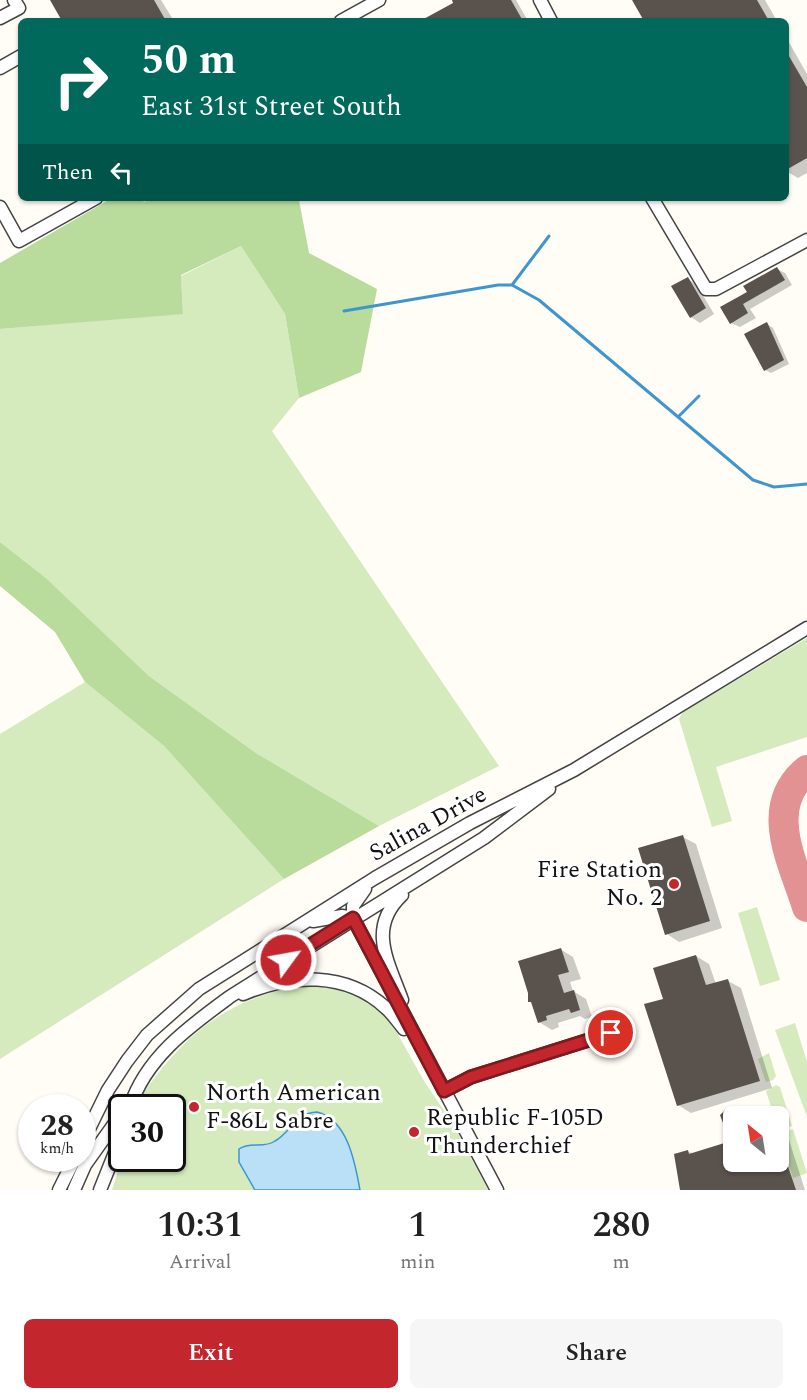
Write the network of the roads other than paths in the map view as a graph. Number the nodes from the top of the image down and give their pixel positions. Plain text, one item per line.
1 (14, 0) edge
2 (379, 0) edge
3 (540, 0) edge
4 (0, 18) edge
5 (346, 18) edge
6 (550, 18) edge
7 (18, 58) edge
8 (0, 68) edge
9 (91, 201) edge
10 (654, 201) edge
11 (0, 207) edge
12 (807, 240) edge
13 (807, 628) edge
14 (574, 770) junction
15 (375, 878) junction
16 (419, 878) junction
17 (353, 918) junction
18 (306, 922) junction
19 (217, 1006) junction
20 (611, 1033) dead end
21 (415, 1041) junction
22 (444, 1091) junction
23 (135, 1093) edge
24 (96, 1114) edge
25 (108, 1133) edge
26 (108, 1168) edge
27 (68, 1172) edge
28 (59, 1190) edge
29 (74, 1190) edge
30 (99, 1190) edge
31 (497, 1190) edge

1 - 4 street
2 - 5 street
3 - 6 street
7 - 8 street
9 - 11 street
10 - 12 street
13 - 14 street, Salina Drive
14 - 15 street, Salina Drive
14 - 16 street, Salina Drive
15 - 17 street
15 - 18 street, Salina Drive
16 - 17 street, Salina Drive
16 - 21 street, Salina Drive
17 - 18 street, Salina Drive
17 - 19 street, Salina Drive
17 - 21 street
18 - 24 street, Salina Drive
19 - 21 street
19 - 23 street, Salina Drive
20 - 22 street
21 - 22 street
22 - 31 street
25 - 29 street
26 - 30 street
27 - 28 street

